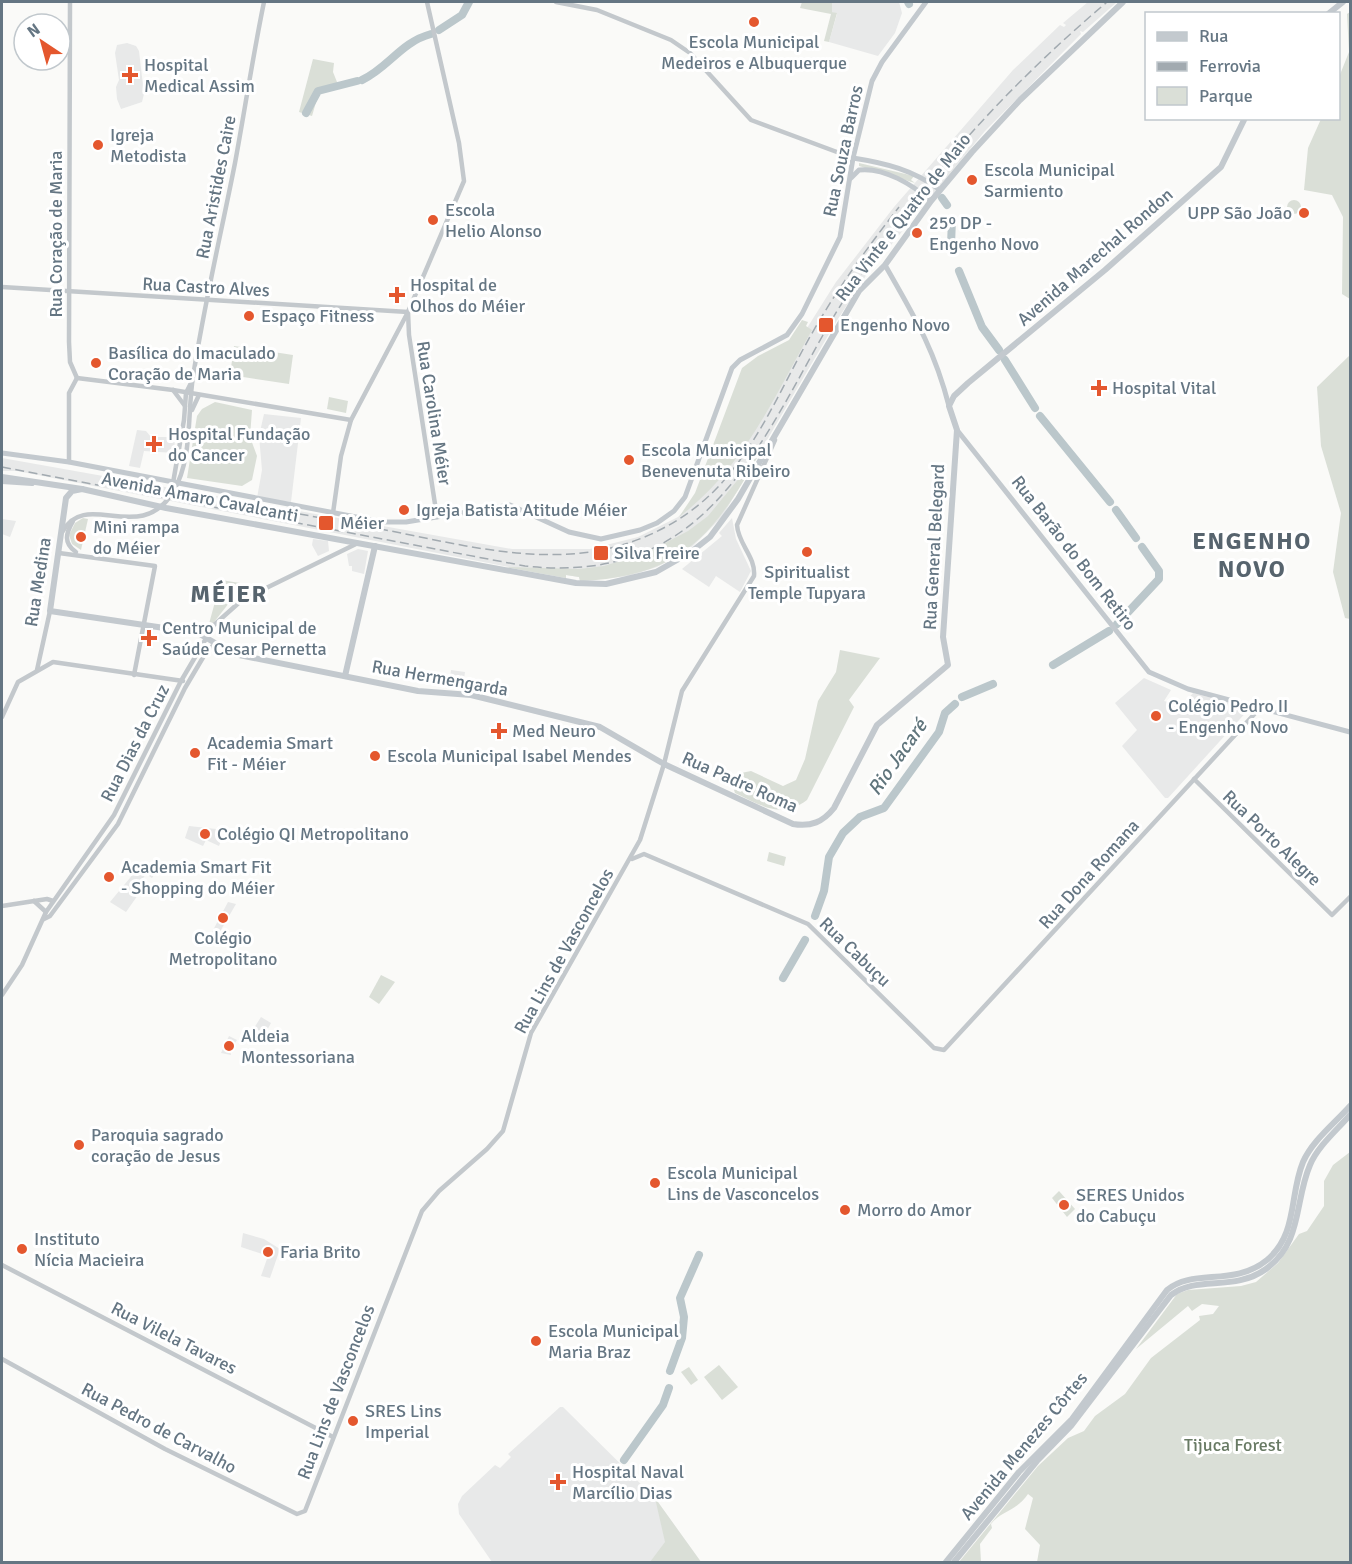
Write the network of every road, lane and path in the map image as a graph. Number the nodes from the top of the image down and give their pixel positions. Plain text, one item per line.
1 (70, 2) edge
2 (264, 2) edge
3 (428, 2) edge
4 (556, 2) edge
5 (926, 2) edge
6 (1123, 2) edge
7 (1343, 2) edge
8 (1330, 12) edge
9 (1244, 120) edge
10 (851, 157) junction
11 (850, 179) junction
12 (940, 190) junction
13 (931, 201) junction
14 (885, 265) junction
15 (2, 286) edge
16 (69, 292) junction
17 (208, 299) junction
18 (408, 312) junction
19 (77, 378) junction
20 (172, 390) junction
21 (189, 393) junction
22 (199, 395) junction
23 (185, 406) junction
24 (949, 406) junction
25 (190, 412) junction
26 (351, 420) junction
27 (782, 425) junction
28 (957, 430) junction
29 (2, 453) edge
30 (69, 462) junction
31 (2, 480) edge
32 (35, 483) junction
33 (173, 483) junction
34 (52, 484) junction
35 (82, 489) junction
36 (66, 498) junction
37 (333, 513) junction
38 (76, 516) junction
39 (437, 517) junction
40 (60, 538) junction
41 (358, 543) junction
42 (375, 546) junction
43 (59, 553) junction
44 (78, 554) junction
45 (50, 611) junction
46 (142, 626) junction
47 (207, 636) junction
48 (218, 643) junction
49 (43, 653) junction
50 (53, 662) junction
51 (37, 670) junction
52 (134, 675) junction
53 (345, 676) junction
54 (181, 681) junction
55 (188, 682) junction
56 (1260, 708) junction
57 (2, 717) edge
58 (1350, 732) edge
59 (664, 764) junction
60 (1194, 779) junction
61 (834, 808) joint
62 (640, 840) junction
63 (644, 854) junction
64 (630, 861) junction
65 (1350, 897) edge
66 (34, 901) junction
67 (53, 902) junction
68 (2, 906) edge
69 (48, 914) junction
70 (2, 995) edge
71 (934, 1048) joint
72 (1350, 1106) edge
73 (1350, 1115) edge
74 (2, 1265) edge
75 (2, 1359) edge
76 (333, 1437) junction
77 (305, 1511) joint
78 (946, 1563) edge
79 (954, 1563) edge

1 - 16 street, Rua Coração de Maria
2 - 17 street, Rua Aristides Caire
3 - 18 street
4 - 10 street
5 - 10 main road, Rua Souza Barros
6 - 12 main road, Rua Vinte e Quatro de Maio
7 - 8 main road
9 - 24 main road, Avenida Marechal Rondon
10 - 11 main road, Rua Souza Barros
10 - 12 main road
11 - 13 main road
11 - 39 main road, Rua Souza Barros
12 - 13 main road, Rua Vinte e Quatro de Maio
13 - 14 main road, Rua Vinte e Quatro de Maio
14 - 24 main road, Rua Barão do Bom Retiro
14 - 27 main road, Rua Vinte e Quatro de Maio
15 - 16 street, Rua Castro Alves
16 - 17 street, Rua Castro Alves
16 - 19 street, Rua Coração de Maria
17 - 18 street, Rua Castro Alves
17 - 21 street, Rua Aristides Caire
18 - 26 street
18 - 39 street, Rua Carolina Méier
19 - 20 street
19 - 30 street
20 - 21 street
20 - 23 street
21 - 22 street
21 - 23 street, Rua Aristides Caire
21 - 25 street
22 - 25 street
22 - 26 street
23 - 33 street, Rua Aristides Caire
24 - 28 main road, Rua Barão do Bom Retiro
25 - 38 street
26 - 37 street
27 - 42 main road, Rua Vinte e Quatro de Maio
27 - 59 street, Rua Lins de Vasconcelos
28 - 56 main road, Rua Barão do Bom Retiro
28 - 61 main road, Rua General Belegard
29 - 30 main road, Rua Souza Barros
30 - 33 main road, Rua Souza Barros
31 - 32 main road, Avenida Amaro Cavalcanti
31 - 32 main road, Avenida Amaro Cavalcanti
32 - 34 main road, Avenida Amaro Cavalcanti
33 - 37 main road, Rua Souza Barros
34 - 35 main road, Avenida Amaro Cavalcanti
34 - 36 main road
35 - 36 main road
35 - 41 main road, Avenida Amaro Cavalcanti
36 - 40 main road, Rua Medina
37 - 39 main road, Rua Souza Barros
38 - 40 street
38 - 44 street
40 - 43 main road, Rua Medina
41 - 42 main road, Rua Vinte e Quatro de Maio
41 - 47 street, Rua Dias da Cruz
42 - 53 main road
43 - 44 street
43 - 45 main road, Rua Medina
44 - 46 street
45 - 46 main road
45 - 49 street, Rua Medina
46 - 47 main road
46 - 52 street
47 - 48 main road, Rua Hermengarda
47 - 54 street, Rua Dias da Cruz
48 - 53 main road, Rua Hermengarda
48 - 55 street, Rua Dias da Cruz
49 - 50 street
49 - 51 street, Rua Medina
50 - 51 street
50 - 52 street
51 - 57 street
52 - 54 street
53 - 59 main road, Rua Hermengarda
54 - 55 street
54 - 67 street, Rua Dias da Cruz
55 - 69 street, Rua Dias da Cruz
56 - 58 main road, Rua Barão do Bom Retiro
56 - 60 street, Rua Dona Romana
59 - 61 main road, Rua Padre Roma
59 - 62 street, Rua Lins de Vasconcelos
60 - 65 street, Rua Porto Alegre
60 - 71 street, Rua Dona Romana
62 - 63 street
62 - 64 street, Rua Lins de Vasconcelos
63 - 64 street
63 - 71 street, Rua Cabuçu
64 - 76 street, Rua Lins de Vasconcelos
66 - 67 street
66 - 68 street
66 - 69 street
67 - 69 street, Rua Dias da Cruz
69 - 70 street, Rua Dias da Cruz
72 - 78 main road, Avenida Menezes Côrtes
73 - 79 main road, Avenida Menezes Côrtes
74 - 76 street, Rua Vilela Tavares
75 - 77 street, Rua Pedro de Carvalho
76 - 77 street, Rua Lins de Vasconcelos

